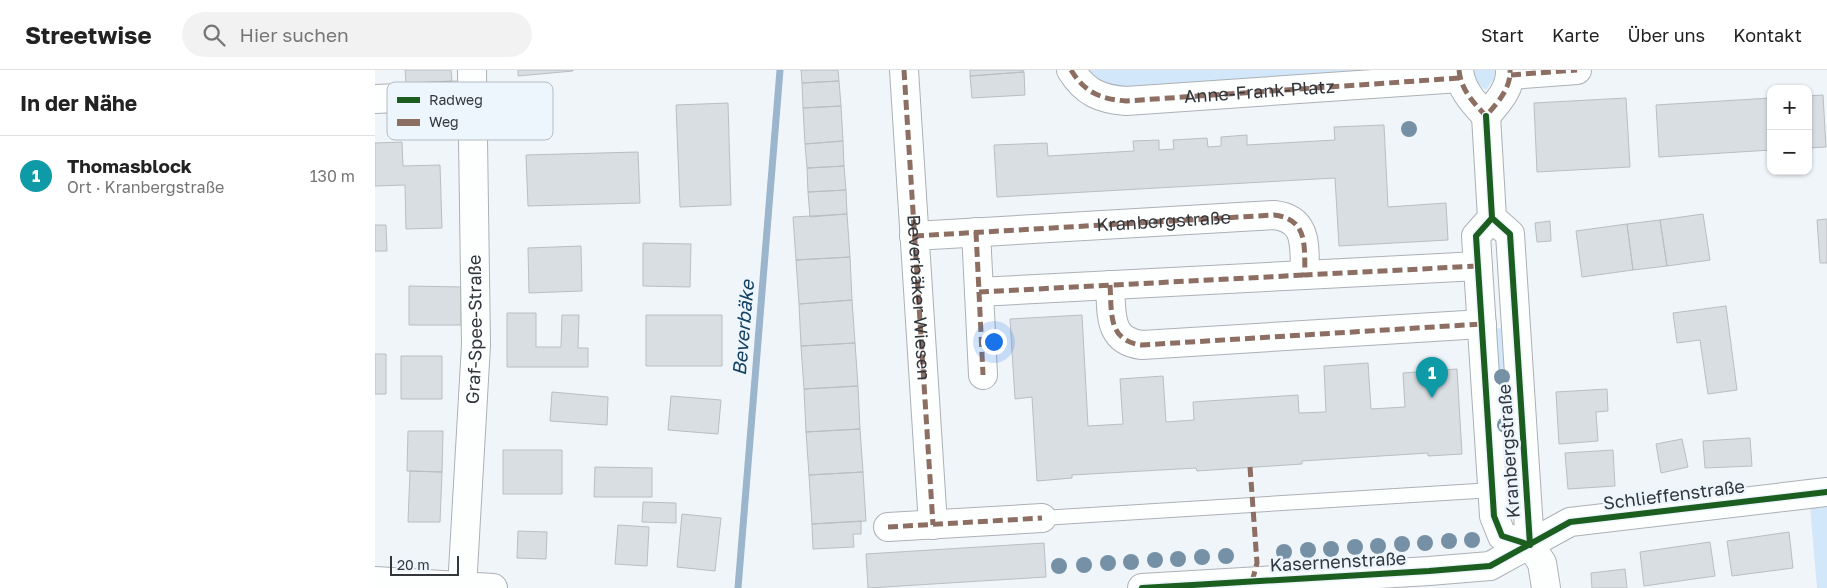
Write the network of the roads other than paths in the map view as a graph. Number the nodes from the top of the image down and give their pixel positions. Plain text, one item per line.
1 (904, 70) edge
2 (1071, 70) edge
3 (1577, 70) edge
4 (1510, 72) edge
5 (1460, 74) edge
6 (1486, 116) junction
7 (473, 140) edge
8 (1492, 218) junction
9 (976, 232) junction
10 (914, 236) junction
11 (1478, 266) junction
12 (1305, 275) junction
13 (1110, 285) junction
14 (979, 292) junction
15 (1482, 324) junction
16 (983, 375) dead end
17 (1493, 490) junction
18 (1827, 492) edge
19 (1042, 518) joint
20 (933, 525) junction
21 (888, 528) dead end
22 (1531, 545) junction
23 (375, 581) edge
24 (462, 587) edge
25 (493, 588) edge
26 (1142, 588) edge
27 (1545, 588) edge

1 - 10 street, Beverbäker Wiesen
2 - 5 street, Anne-Frank-Platz
3 - 4 street
4 - 6 street
5 - 6 street
6 - 8 street
7 - 24 street, Graf-Spee-Straße
8 - 11 street, Kranbergstraße
8 - 22 street, Kranbergstraße
9 - 10 street, Kranbergstraße
9 - 12 street, Kranbergstraße
9 - 14 street
10 - 20 street, Beverbäker Wiesen
11 - 12 street
11 - 15 street, Kranbergstraße
12 - 13 street
13 - 14 street
13 - 15 street
14 - 16 street
15 - 17 street, Kranbergstraße
17 - 19 lane
17 - 22 street, Kranbergstraße
18 - 22 street, Schlieffenstraße
19 - 20 street
20 - 21 street
22 - 26 street, Kasernenstraße
22 - 27 street, Kranbergstraße
23 - 24 street
24 - 25 street

